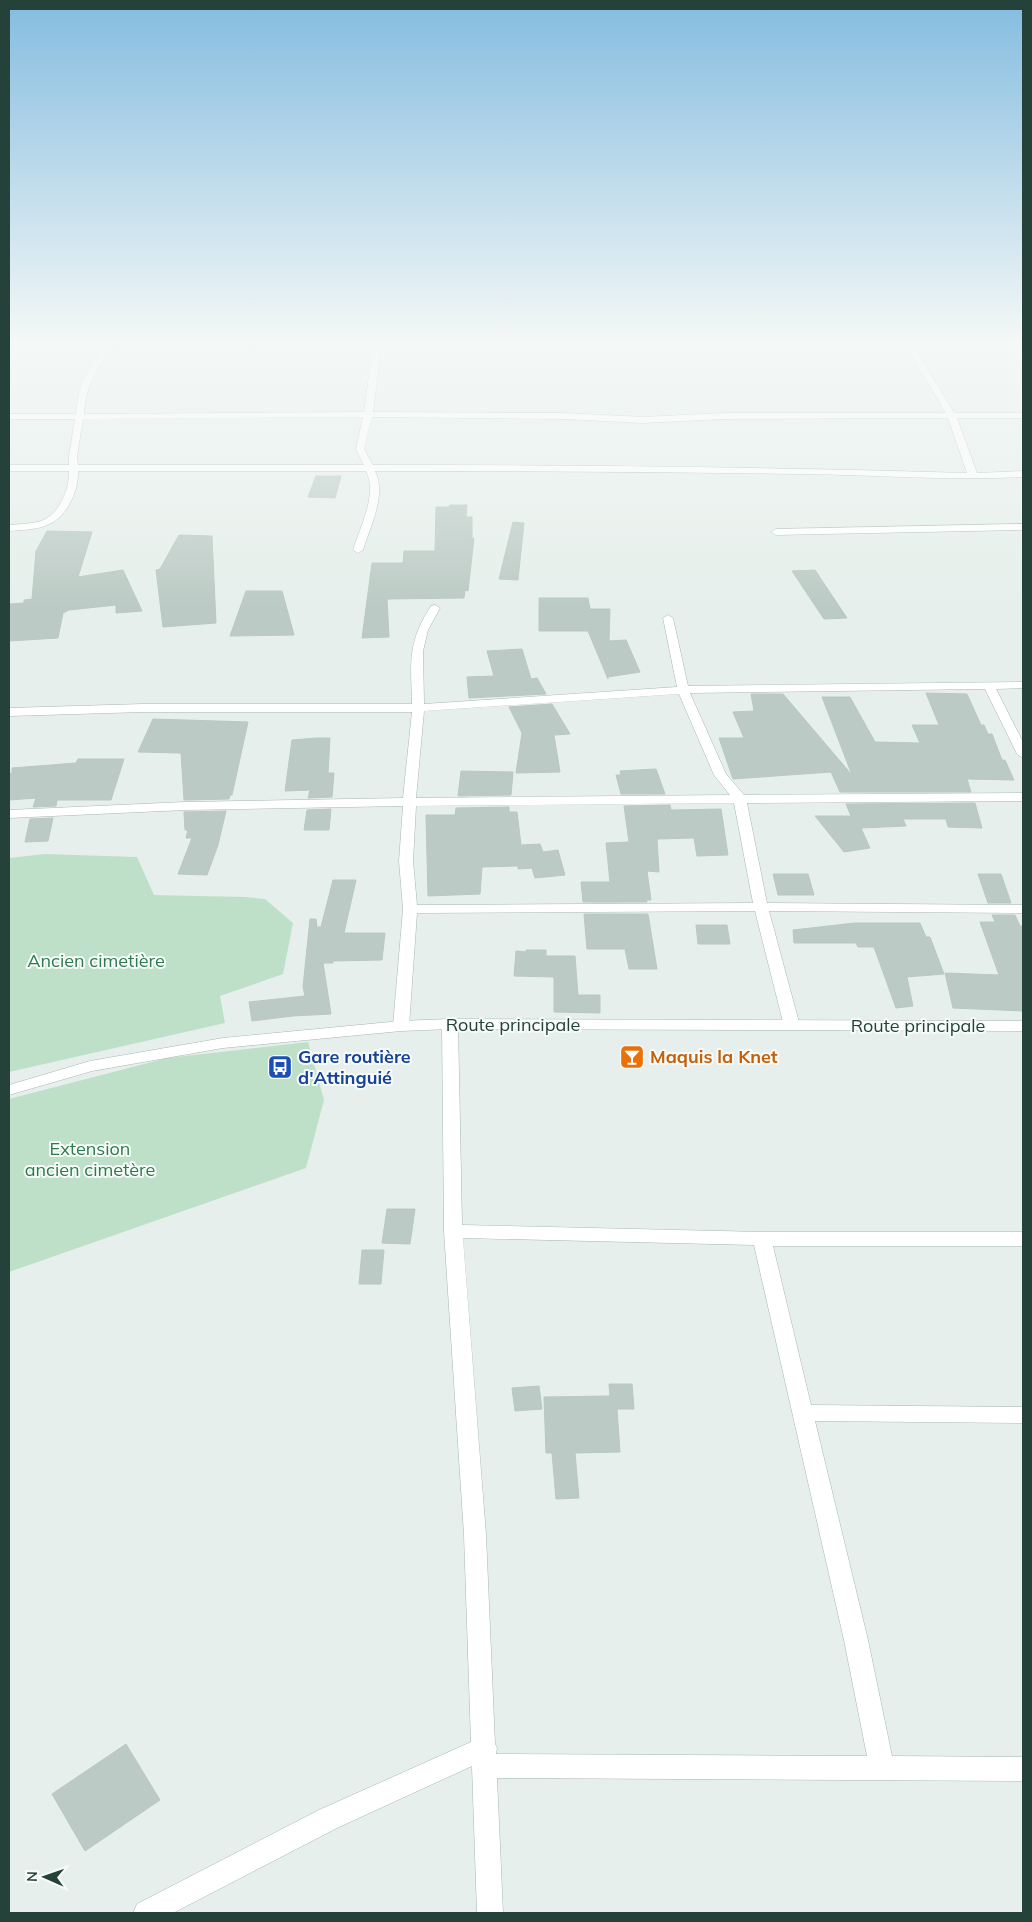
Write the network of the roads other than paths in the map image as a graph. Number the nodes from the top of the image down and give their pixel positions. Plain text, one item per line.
1 (78, 430) edge
2 (365, 430) edge
3 (957, 430) edge
4 (9, 468) edge
5 (74, 469) junction
6 (370, 469) junction
7 (1023, 474) edge
8 (973, 476) junction
9 (1023, 527) edge
10 (9, 528) edge
11 (776, 532) dead end
12 (358, 550) dead end
13 (435, 608) dead end
14 (668, 618) dead end
15 (1023, 685) edge
16 (989, 686) junction
17 (684, 690) junction
18 (418, 708) junction
19 (9, 712) edge
20 (1023, 754) edge
21 (1023, 797) edge
22 (739, 798) junction
23 (410, 802) junction
24 (9, 814) edge
25 (761, 907) junction
26 (1023, 909) edge
27 (410, 910) junction
28 (450, 1024) junction
29 (401, 1026) junction
30 (792, 1026) junction
31 (1023, 1026) edge
32 (9, 1090) edge
33 (453, 1231) junction
34 (762, 1239) junction
35 (1023, 1239) edge
36 (804, 1413) junction
37 (1023, 1415) edge
38 (485, 1757) junction
39 (882, 1769) junction
40 (1023, 1769) edge
41 (146, 1913) edge
42 (490, 1913) edge

1 - 5 street
2 - 6 street
3 - 8 street
4 - 5 street
5 - 6 street
5 - 10 street
6 - 8 street
6 - 12 street
7 - 8 street
9 - 11 street
13 - 18 street
14 - 17 street
15 - 16 street
16 - 17 street
16 - 20 street
17 - 18 street
17 - 22 street
18 - 19 street
18 - 23 street
21 - 22 street
22 - 23 street
22 - 25 street
23 - 24 street
23 - 27 street
25 - 26 street
25 - 27 street
25 - 30 street
27 - 29 street
28 - 29 street, Route principale
28 - 30 street, Route principale
28 - 33 street
29 - 32 street, Route principale
30 - 31 street, Route principale
33 - 34 street
33 - 38 street
34 - 35 street
34 - 36 street
36 - 37 street
36 - 39 street
38 - 39 street
38 - 41 street
38 - 42 street
39 - 40 street

